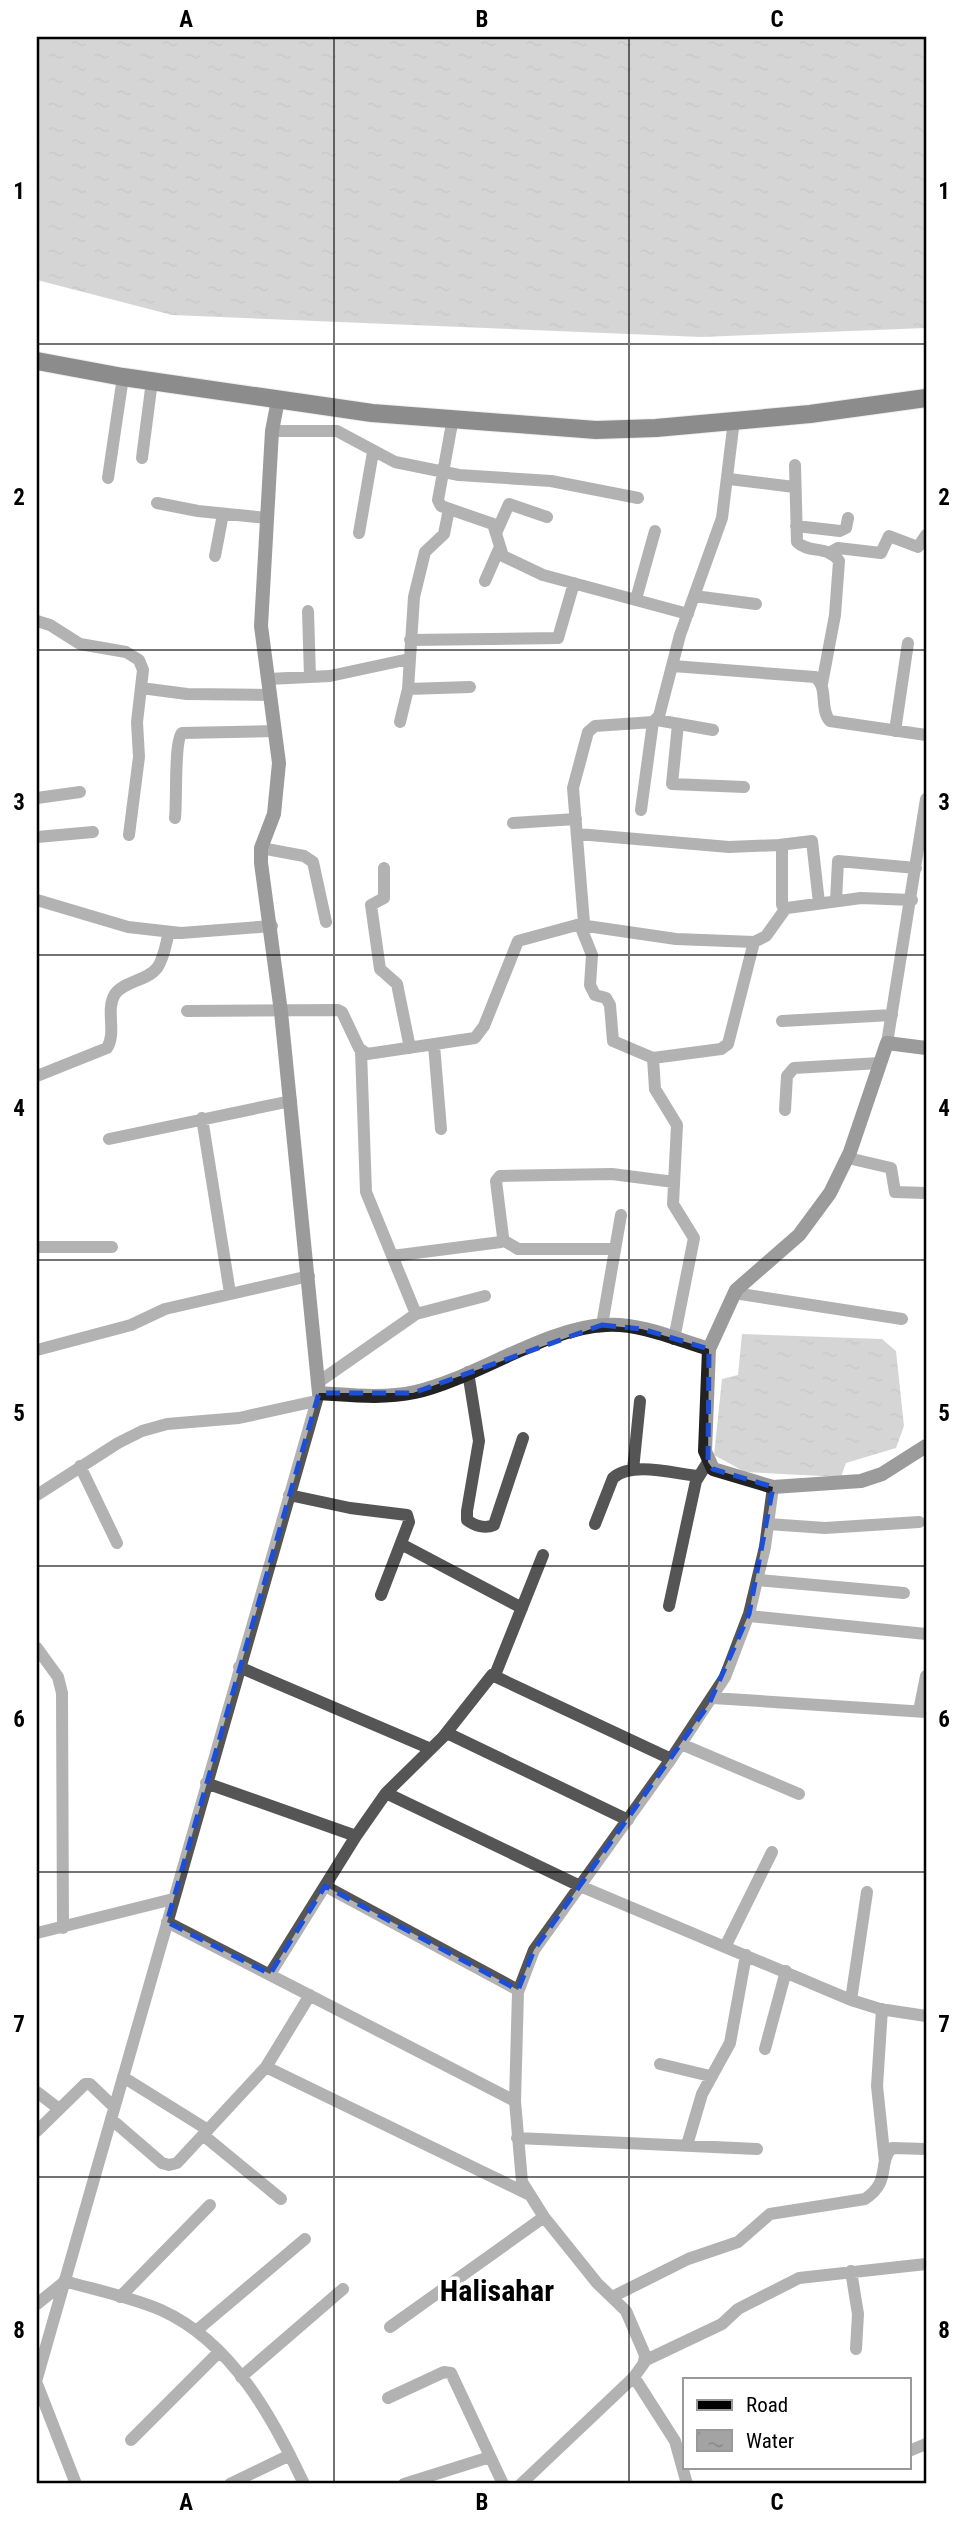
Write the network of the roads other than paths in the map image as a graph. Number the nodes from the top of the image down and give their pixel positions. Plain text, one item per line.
1 (37, 361) edge
2 (123, 377) junction
3 (152, 381) junction
4 (926, 398) edge
5 (278, 400) junction
6 (453, 418) junction
7 (734, 420) junction
8 (272, 431) junction
9 (373, 452) junction
10 (142, 458) dead end
11 (795, 465) dead end
12 (444, 471) junction
13 (108, 478) dead end
14 (729, 479) junction
15 (794, 487) junction
16 (638, 498) dead end
17 (157, 503) dead end
18 (449, 509) junction
19 (223, 514) junction
20 (547, 517) dead end
21 (268, 518) junction
22 (848, 518) dead end
23 (796, 526) junction
24 (497, 531) junction
25 (655, 531) dead end
26 (359, 533) dead end
27 (926, 535) edge
28 (499, 549) junction
29 (831, 552) junction
30 (215, 556) dead end
31 (485, 581) dead end
32 (574, 583) junction
33 (694, 596) junction
34 (636, 599) junction
35 (756, 604) dead end
36 (308, 611) dead end
37 (688, 614) junction
38 (37, 621) edge
39 (410, 640) junction
40 (908, 643) dead end
41 (409, 659) junction
42 (673, 666) junction
43 (310, 677) junction
44 (268, 679) junction
45 (822, 684) junction
46 (470, 687) dead end
47 (141, 688) junction
48 (408, 689) junction
49 (270, 695) junction
50 (655, 721) junction
51 (400, 722) dead end
52 (678, 724) junction
53 (713, 730) dead end
54 (275, 731) junction
55 (895, 731) junction
56 (926, 735) edge
57 (744, 787) dead end
58 (80, 792) dead end
59 (37, 798) edge
60 (926, 799) edge
61 (640, 810) dead end
62 (175, 818) dead end
63 (576, 819) junction
64 (925, 822) edge
65 (513, 823) dead end
66 (93, 832) dead end
67 (578, 834) junction
68 (129, 835) dead end
69 (37, 837) edge
70 (779, 845) junction
71 (261, 848) junction
72 (384, 868) dead end
73 (919, 874) edge
74 (912, 900) junction
75 (37, 901) edge
76 (836, 901) junction
77 (819, 903) junction
78 (786, 908) junction
79 (326, 922) dead end
80 (580, 925) junction
81 (272, 926) junction
82 (169, 932) junction
83 (754, 942) junction
84 (187, 1011) dead end
85 (281, 1012) junction
86 (892, 1015) junction
87 (782, 1021) dead end
88 (887, 1043) junction
89 (434, 1045) junction
90 (410, 1048) junction
91 (926, 1048) edge
92 (361, 1051) junction
93 (653, 1058) junction
94 (880, 1063) junction
95 (37, 1076) edge
96 (291, 1101) junction
97 (785, 1110) dead end
98 (202, 1118) junction
99 (441, 1129) dead end
100 (109, 1139) dead end
101 (848, 1158) junction
102 (674, 1182) junction
103 (926, 1194) edge
104 (621, 1214) dead end
105 (503, 1240) junction
106 (37, 1247) edge
107 (112, 1247) dead end
108 (615, 1249) junction
109 (392, 1256) junction
110 (309, 1276) junction
111 (230, 1293) junction
112 (734, 1293) junction
113 (485, 1296) dead end
114 (416, 1314) junction
115 (902, 1320) dead end
116 (602, 1325) junction
117 (674, 1339) junction
118 (709, 1349) junction
119 (37, 1350) edge
120 (468, 1372) junction
121 (318, 1392) junction
122 (640, 1401) dead end
123 (523, 1438) dead end
124 (926, 1446) edge
125 (708, 1462) junction
126 (80, 1466) junction
127 (633, 1470) junction
128 (699, 1476) junction
129 (773, 1486) junction
130 (37, 1495) edge
131 (289, 1495) junction
132 (919, 1522) dead end
133 (595, 1524) dead end
134 (768, 1524) junction
135 (117, 1543) dead end
136 (401, 1544) junction
137 (543, 1555) dead end
138 (758, 1580) junction
139 (904, 1593) dead end
140 (381, 1595) dead end
141 (669, 1606) dead end
142 (522, 1608) junction
143 (749, 1616) junction
144 (926, 1634) edge
145 (37, 1648) edge
146 (239, 1667) junction
147 (495, 1675) junction
148 (926, 1676) edge
149 (713, 1698) junction
150 (923, 1711) edge
151 (447, 1732) junction
152 (681, 1744) junction
153 (430, 1749) junction
154 (671, 1759) junction
155 (206, 1783) junction
156 (386, 1793) junction
157 (799, 1794) dead end
158 (628, 1821) junction
159 (356, 1836) junction
160 (772, 1852) dead end
161 (325, 1886) junction
162 (580, 1886) junction
163 (867, 1892) dead end
164 (173, 1899) junction
165 (167, 1922) junction
166 (63, 1928) junction
167 (37, 1933) edge
168 (725, 1947) junction
169 (746, 1955) junction
170 (786, 1971) junction
171 (270, 1974) junction
172 (518, 1990) junction
173 (310, 1995) junction
174 (851, 2000) junction
175 (882, 2009) junction
176 (926, 2015) edge
177 (765, 2049) dead end
178 (660, 2064) dead end
179 (266, 2067) junction
180 (710, 2076) junction
181 (123, 2077) junction
182 (37, 2092) edge
183 (516, 2101) junction
184 (59, 2109) junction
185 (113, 2113) junction
186 (37, 2131) edge
187 (206, 2132) junction
188 (517, 2138) junction
189 (687, 2146) junction
190 (757, 2149) dead end
191 (926, 2149) edge
192 (885, 2165) junction
193 (528, 2194) junction
194 (281, 2199) dead end
195 (210, 2206) dead end
196 (544, 2217) junction
197 (305, 2239) dead end
198 (926, 2264) edge
199 (851, 2271) junction
200 (64, 2282) junction
201 (343, 2289) dead end
202 (120, 2297) junction
203 (612, 2297) junction
204 (37, 2304) edge
205 (390, 2327) dead end
206 (196, 2331) junction
207 (856, 2349) dead end
208 (219, 2352) junction
209 (644, 2361) junction
210 (241, 2377) junction
211 (634, 2377) junction
212 (37, 2378) edge
213 (37, 2384) edge
214 (388, 2398) dead end
215 (131, 2440) dead end
216 (290, 2455) junction
217 (490, 2457) junction
218 (76, 2484) edge
219 (230, 2484) edge
220 (304, 2484) edge
221 (404, 2484) edge
222 (503, 2484) edge
223 (521, 2484) edge
224 (687, 2484) edge

1 - 2 main road
2 - 3 main road
2 - 13 street
3 - 5 main road
3 - 10 street
4 - 7 main road
5 - 6 main road
5 - 8 street
6 - 7 main road
6 - 12 street
7 - 14 street
8 - 9 street
8 - 21 street
9 - 12 street
9 - 26 street
11 - 15 street
12 - 16 street
12 - 18 street
14 - 15 street
14 - 33 street
15 - 23 street
17 - 19 street
18 - 24 street
18 - 39 street
19 - 21 street
19 - 30 street
20 - 24 street
21 - 44 street
22 - 23 street
23 - 29 street
24 - 28 street
25 - 34 street
27 - 29 street
28 - 31 street
28 - 32 street
29 - 45 street
32 - 34 street
32 - 39 street
33 - 35 street
33 - 37 street
34 - 37 street
36 - 43 street
37 - 42 street
38 - 47 street
39 - 41 street
40 - 55 street
41 - 43 street
41 - 48 street
42 - 45 street
42 - 50 street
43 - 44 street
44 - 49 street
45 - 55 street
46 - 48 street
47 - 49 street
47 - 68 street
48 - 51 street
49 - 54 street
50 - 52 street
50 - 61 street
50 - 63 street
52 - 53 street
52 - 57 street
54 - 62 street
54 - 71 street
55 - 56 street
58 - 59 street
60 - 64 street
63 - 65 street
63 - 67 street
64 - 73 street
66 - 69 street
67 - 70 street
67 - 80 street
70 - 77 street
70 - 78 street
71 - 79 street
71 - 81 street
72 - 90 street
73 - 74 street
73 - 76 street
74 - 76 street
74 - 86 street
75 - 82 street
76 - 77 street
77 - 78 street
78 - 83 street
80 - 83 street
80 - 89 street
80 - 93 street
81 - 82 street
81 - 85 street
82 - 95 street
83 - 93 street
84 - 85 street
85 - 92 street
85 - 96 street
86 - 87 street
86 - 88 street
88 - 91 street
88 - 94 street
89 - 90 street
89 - 99 street
90 - 92 street
92 - 109 street
93 - 102 street
94 - 97 street
94 - 101 street
96 - 98 street
96 - 110 street
98 - 100 street
98 - 111 street
101 - 103 street
101 - 112 street
102 - 105 street
102 - 117 street
104 - 108 street
105 - 108 street
105 - 109 street
106 - 107 street
108 - 116 street
109 - 114 street
110 - 111 street
110 - 121 street
111 - 119 street
112 - 115 street
112 - 118 street
113 - 114 street
114 - 121 street
116 - 117 street
116 - 120 street
117 - 118 street
118 - 125 street
120 - 121 street
120 - 123 street
121 - 126 street
121 - 131 street
122 - 127 street
124 - 129 street
125 - 128 street
125 - 129 street
126 - 130 street
126 - 135 street
127 - 128 street
127 - 133 street
128 - 141 street
129 - 134 street
131 - 136 street
131 - 146 street
132 - 134 street
134 - 138 street
136 - 140 street
136 - 142 street
137 - 142 street
138 - 139 street
138 - 143 street
142 - 147 street
143 - 144 street
143 - 149 street
145 - 166 street
146 - 153 street
146 - 155 street
147 - 151 street
147 - 154 street
148 - 150 street
149 - 150 street
149 - 152 street
151 - 153 street
151 - 158 street
152 - 154 street
152 - 157 street
153 - 156 street
154 - 158 street
155 - 159 street
155 - 164 street
156 - 159 street
156 - 162 street
158 - 162 street
159 - 161 street
160 - 168 street
161 - 171 street
161 - 172 street
162 - 168 street
162 - 172 street
163 - 174 street
164 - 165 street
164 - 166 street
165 - 171 street
165 - 181 street
166 - 167 street
168 - 169 street
169 - 170 street
169 - 180 street
170 - 174 street
170 - 177 street
171 - 173 street
172 - 183 street
173 - 179 street
173 - 183 street
174 - 175 street
175 - 176 street
175 - 192 street
178 - 180 street
179 - 187 street
179 - 193 street
180 - 189 street
181 - 185 street
181 - 187 street
182 - 184 street
183 - 188 street
184 - 185 street
184 - 186 street
185 - 187 street
185 - 200 street
187 - 194 street
188 - 189 street
188 - 193 street
189 - 190 street
191 - 192 street
192 - 203 street
193 - 196 street
195 - 202 street
196 - 203 street
196 - 205 street
197 - 206 street
198 - 199 street
199 - 207 street
199 - 209 street
200 - 202 street
200 - 204 street
200 - 212 street
201 - 210 street
202 - 206 street
203 - 209 street
206 - 208 street
208 - 210 street
208 - 215 street
209 - 211 street
210 - 216 street
211 - 223 street
211 - 224 street
213 - 218 street
214 - 217 street
216 - 219 street
216 - 220 street
217 - 221 street
217 - 222 street

